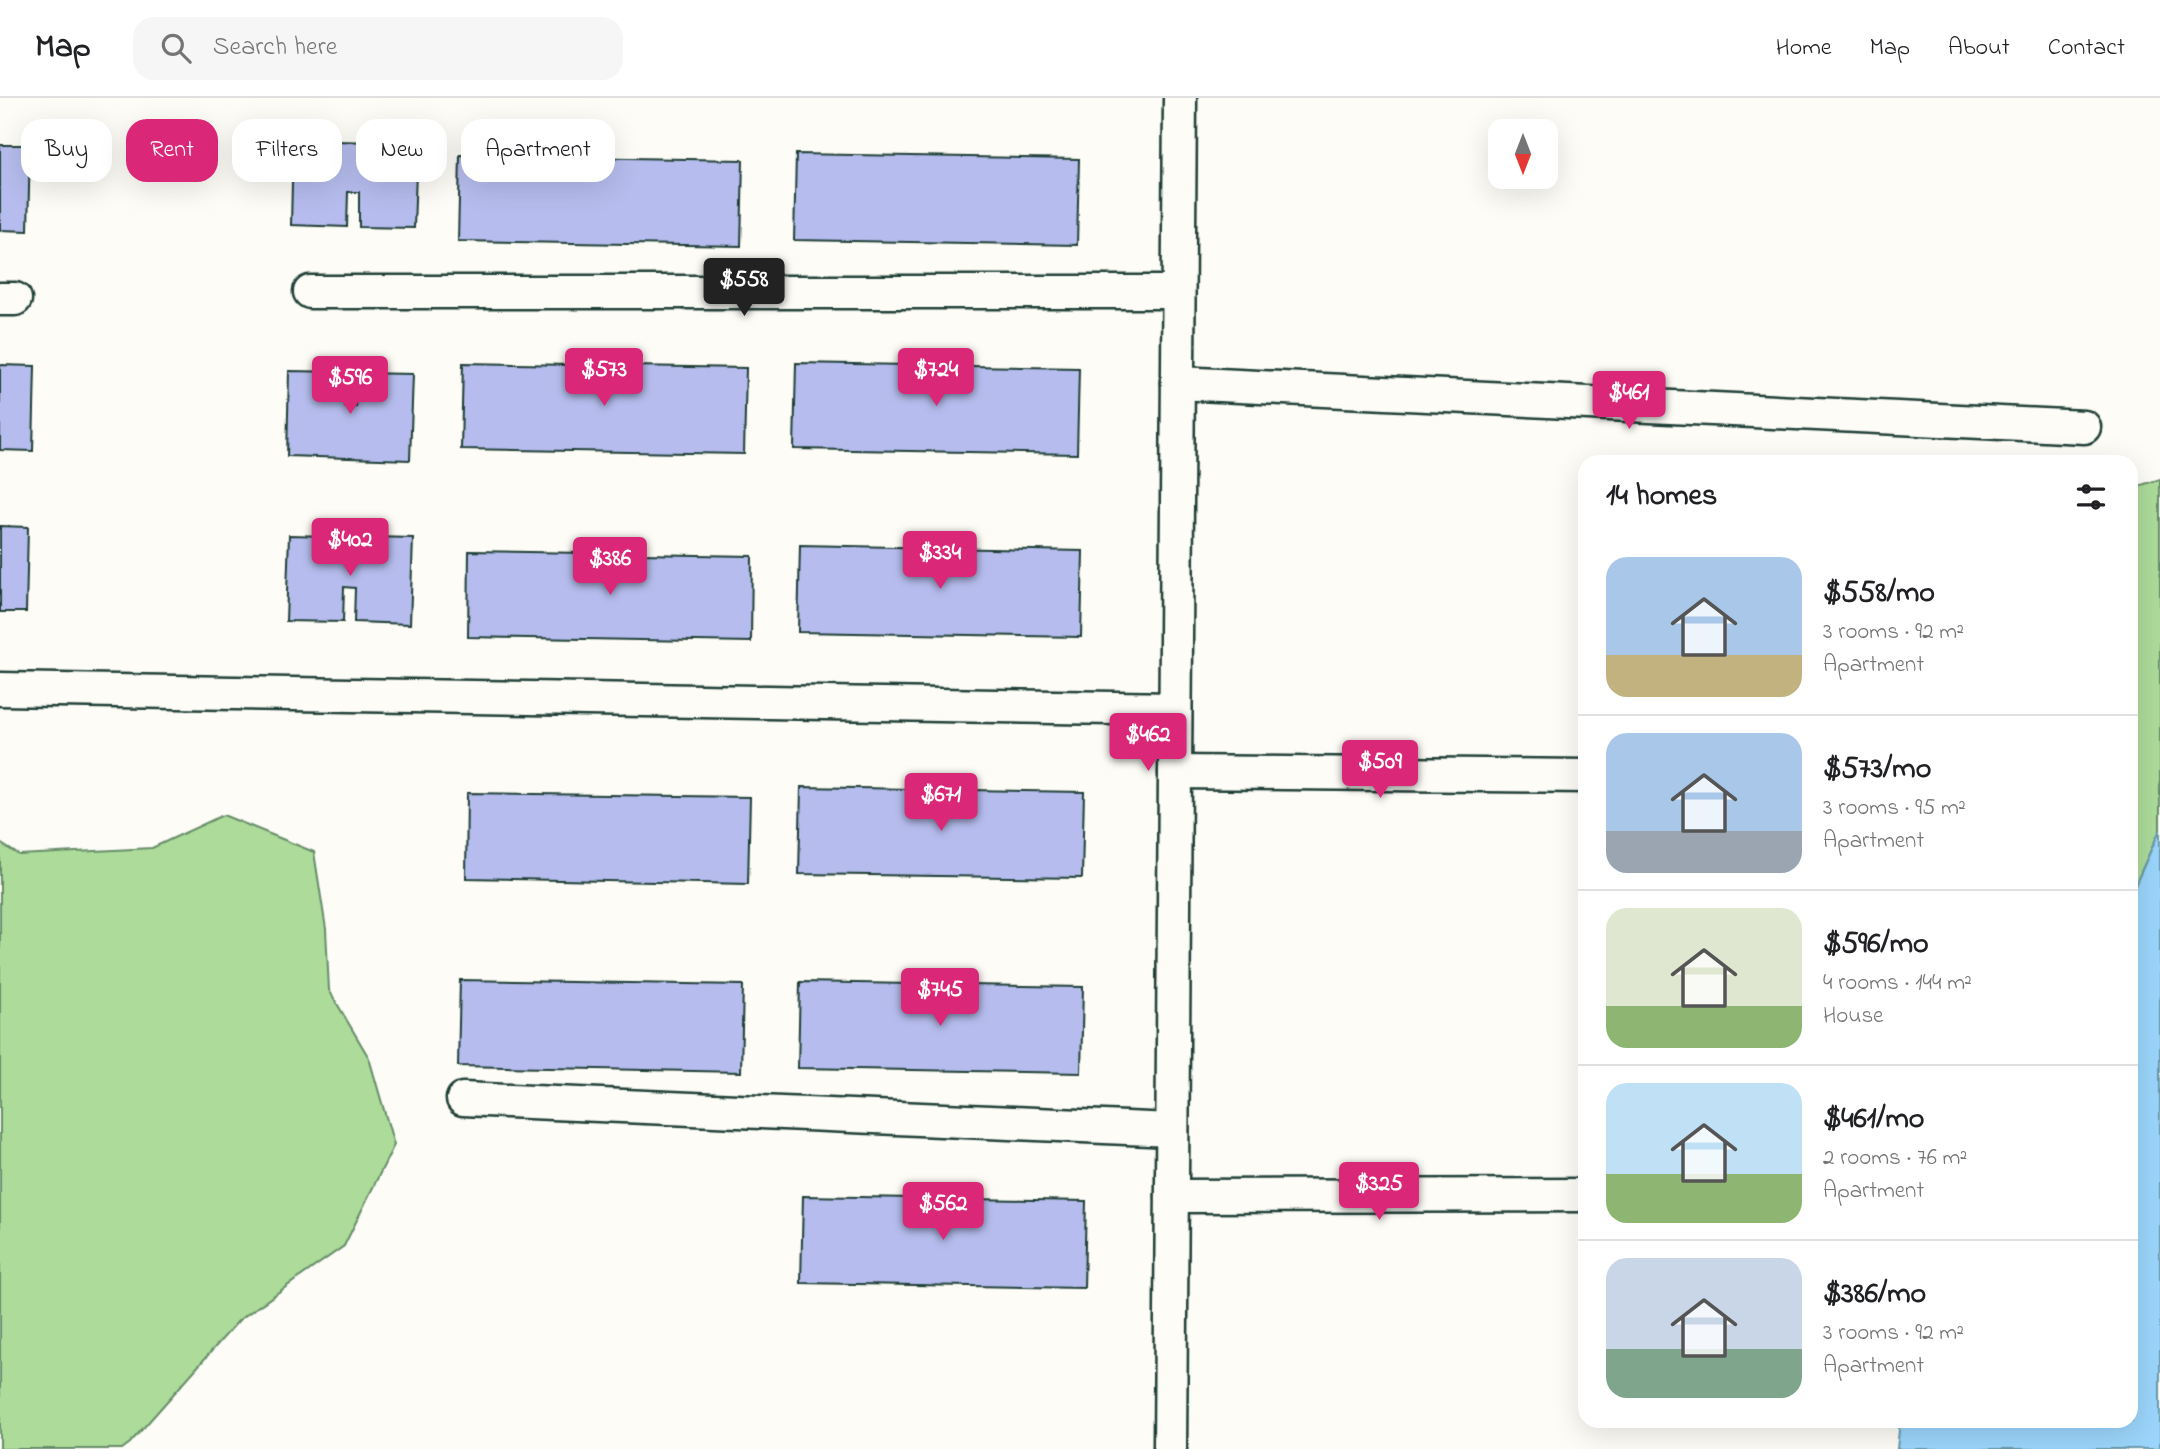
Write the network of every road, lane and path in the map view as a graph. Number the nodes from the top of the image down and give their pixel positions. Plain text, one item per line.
1 (1180, 98) edge
2 (310, 292) dead end
3 (1178, 292) junction
4 (1178, 383) junction
5 (2084, 427) dead end
6 (0, 689) edge
7 (1175, 709) junction
8 (1175, 772) junction
9 (1578, 776) edge
10 (463, 1098) dead end
11 (1172, 1130) junction
12 (1578, 1195) edge
13 (1172, 1196) junction
14 (1170, 1449) edge

1 - 3 street
2 - 3 street
3 - 4 street
4 - 5 street
4 - 7 street
6 - 7 street
7 - 8 street
8 - 9 street
8 - 11 street
10 - 11 street
11 - 13 street
12 - 13 street
13 - 14 street

